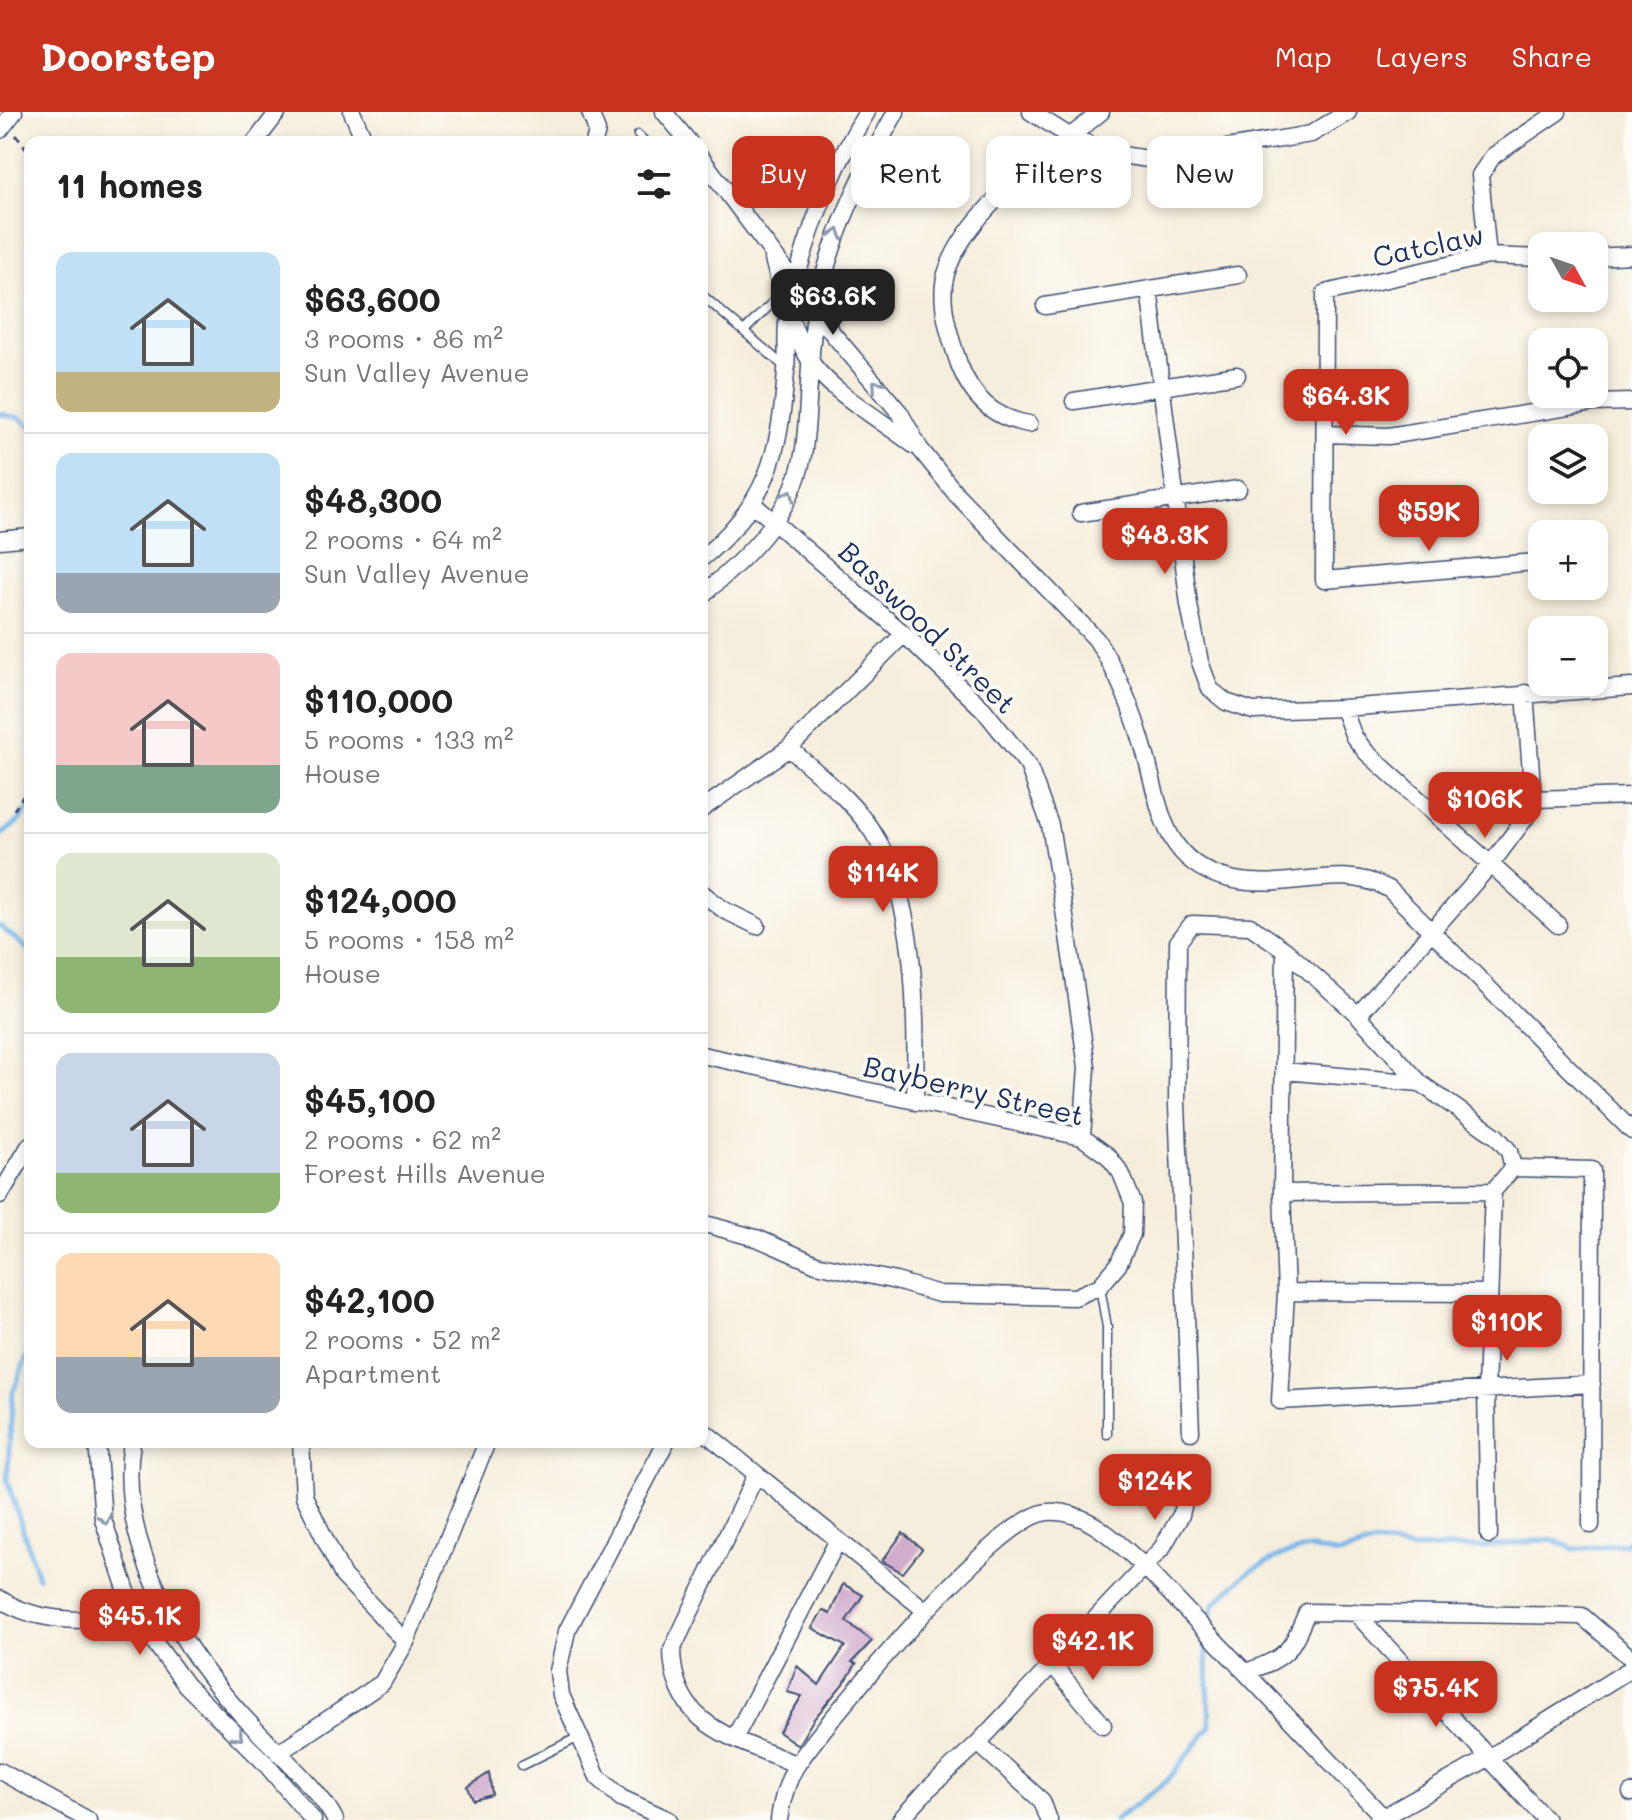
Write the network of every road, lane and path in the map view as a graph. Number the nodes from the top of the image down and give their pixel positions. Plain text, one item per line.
1 (278, 112) edge
2 (352, 112) edge
3 (590, 112) edge
4 (664, 112) edge
5 (867, 112) edge
6 (896, 112) edge
7 (1031, 112) edge
8 (1101, 112) edge
9 (1348, 112) edge
10 (1558, 112) edge
11 (7, 121) edge
12 (260, 136) edge
13 (362, 136) edge
14 (596, 136) edge
15 (684, 136) edge
16 (1069, 136) edge
17 (1072, 136) edge
18 (24, 145) edge
19 (1131, 156) edge
20 (708, 167) edge
21 (990, 208) edge
22 (770, 250) junction
23 (1632, 255) edge
24 (1488, 256) junction
25 (1608, 256) edge
26 (1528, 257) edge
27 (1238, 275) dead end
28 (797, 282) junction
29 (1149, 289) junction
30 (782, 293) junction
31 (708, 300) edge
32 (1045, 306) dead end
33 (816, 309) junction
34 (788, 312) junction
35 (744, 331) junction
36 (810, 361) junction
37 (787, 368) junction
38 (1237, 375) dead end
39 (1161, 387) junction
40 (1074, 401) dead end
41 (1632, 402) edge
42 (1029, 424) dead end
43 (1326, 434) junction
44 (920, 449) junction
45 (1238, 489) dead end
46 (1175, 498) junction
47 (753, 504) junction
48 (1081, 513) dead end
49 (776, 521) junction
50 (24, 538) edge
51 (0, 540) edge
52 (708, 553) edge
53 (1528, 563) edge
54 (708, 590) edge
55 (904, 634) junction
56 (1632, 687) edge
57 (1525, 693) junction
58 (1343, 708) junction
59 (789, 748) junction
60 (24, 795) edge
61 (1632, 796) edge
62 (1533, 799) junction
63 (708, 805) edge
64 (14, 810) dead end
65 (1491, 864) junction
66 (708, 898) edge
67 (1558, 925) dead end
68 (757, 926) dead end
69 (1433, 929) junction
70 (1285, 950) junction
71 (1358, 1015) junction
72 (708, 1056) edge
73 (1284, 1071) junction
74 (1420, 1083) junction
75 (915, 1102) junction
76 (1632, 1131) edge
77 (1082, 1137) junction
78 (24, 1155) edge
79 (1513, 1168) junction
80 (1493, 1191) junction
81 (1282, 1193) junction
82 (0, 1195) edge
83 (708, 1225) edge
84 (1100, 1286) junction
85 (1286, 1292) junction
86 (1489, 1293) junction
87 (1592, 1384) junction
88 (1486, 1391) junction
89 (1191, 1432) dead end
90 (1107, 1434) dead end
91 (708, 1435) edge
92 (97, 1448) edge
93 (131, 1448) edge
94 (301, 1448) edge
95 (485, 1448) edge
96 (663, 1448) edge
97 (756, 1475) junction
98 (1187, 1490) dead end
99 (1591, 1525) dead end
100 (1489, 1535) dead end
101 (837, 1542) junction
102 (1145, 1567) junction
103 (0, 1599) edge
104 (926, 1611) junction
105 (1355, 1612) junction
106 (166, 1613) junction
107 (135, 1616) junction
108 (406, 1642) junction
109 (1632, 1659) edge
110 (1052, 1664) junction
111 (1632, 1668) edge
112 (1246, 1672) junction
113 (1103, 1725) dead end
114 (579, 1737) junction
115 (735, 1737) junction
116 (978, 1743) junction
117 (278, 1753) junction
118 (1490, 1757) junction
119 (522, 1765) dead end
120 (797, 1765) junction
121 (0, 1771) edge
122 (1383, 1819) edge
123 (88, 1820) edge
124 (313, 1820) edge
125 (335, 1820) edge
126 (669, 1820) edge
127 (779, 1820) edge
128 (900, 1820) edge
129 (1049, 1820) edge
130 (1546, 1820) edge

1 - 12 street
2 - 13 street
3 - 14 street
4 - 15 street
5 - 28 street
33 -> 6 street
7 - 16 street
8 - 17 street
9 - 19 street
10 - 24 street
11 - 18 path
20 - 22 street
21 - 42 street
22 - 28 street
22 - 30 street
23 - 25 street
24 - 26 street, Catclaw
24 - 43 street, Catclaw
27 - 29 street
28 - 33 street
28 - 34 street
29 - 32 street
29 - 39 street
30 - 34 street
30 - 35 lane
31 - 35 lane
33 - 36 street
44 -> 33 street
34 - 36 street
34 - 37 street
35 - 37 lane
36 - 44 street
49 -> 36 street
37 - 47 street
38 - 39 street
39 - 40 street
39 - 46 street
41 - 43 street
43 - 53 street
44 - 69 street
45 - 46 street
46 - 48 street
46 - 58 street
47 - 49 street, Basswood Street
47 - 52 street
49 - 54 street
49 - 55 street, Basswood Street
50 - 51 street
55 - 59 street
55 - 77 street, Basswood Street
56 - 57 street
57 - 58 street
57 - 62 street
58 - 65 street
59 - 63 street
59 - 75 street
60 - 64 path
61 - 62 street
62 - 65 street
65 - 67 street
65 - 69 street
66 - 68 street
69 - 71 street
69 - 76 street
70 - 71 street
70 - 73 street
70 - 89 street
71 - 74 street
72 - 75 street, Bayberry Street
73 - 74 street
73 - 81 street
74 - 79 street
75 - 77 street, Bayberry Street
77 - 84 street, Bayberry Street
78 - 82 street
79 - 80 street
79 - 87 street
80 - 81 street
80 - 86 street
81 - 85 street
83 - 84 street
84 - 90 lane
85 - 86 street
85 - 88 street
86 - 88 street
87 - 88 street
87 - 99 street
88 - 100 street
91 - 97 street
92 -> 107 street
93 - 106 street
94 - 108 street
95 - 108 street
96 - 114 street
97 - 101 street
97 - 115 street
98 - 102 street
101 - 104 street
101 - 115 street
102 - 104 street
102 - 110 street
102 - 112 street
103 - 107 street
104 - 120 street
105 - 109 street
105 - 112 street
105 - 118 street
106 - 107 street
106 - 117 street
107 -> 124 street
108 - 117 street
110 - 113 street
110 - 116 street
111 - 118 street
112 - 122 street
114 - 119 lane
114 - 126 street
115 - 120 street
116 - 128 street
116 - 129 street
117 - 125 street
118 - 122 street
118 - 130 street
120 - 127 street
121 - 123 street

